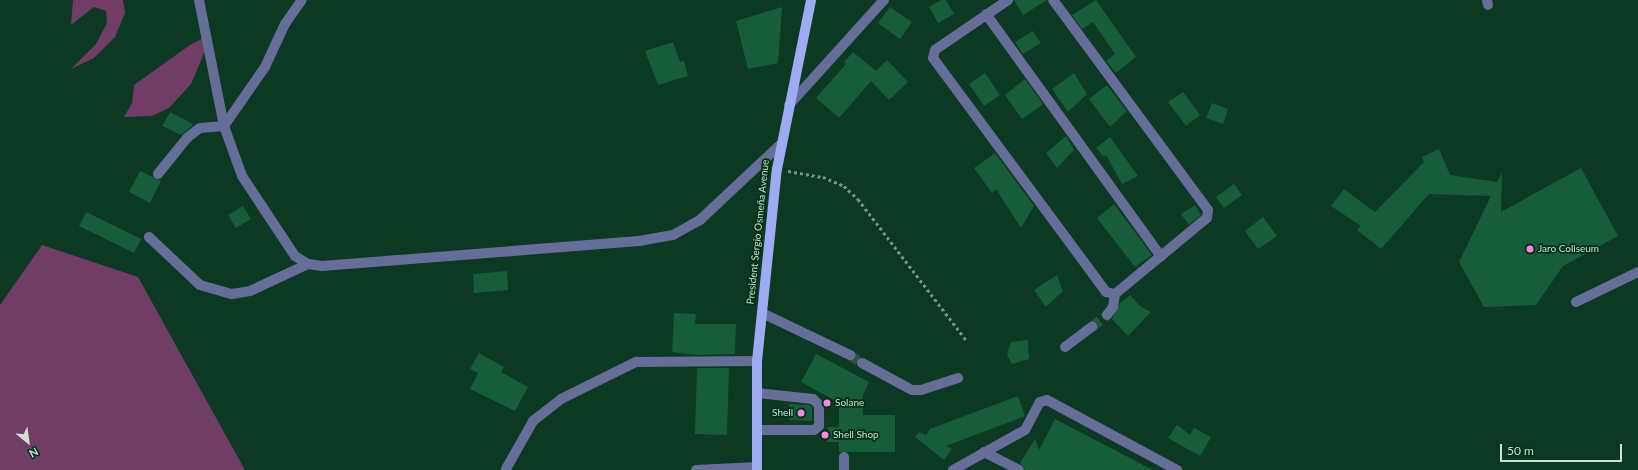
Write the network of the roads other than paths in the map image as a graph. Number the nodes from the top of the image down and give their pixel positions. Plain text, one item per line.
1 (199, 0) edge
2 (302, 0) edge
3 (811, 0) edge
4 (884, 0) edge
5 (1008, 0) edge
6 (1053, 0) edge
7 (986, 14) junction
8 (787, 106) junction
9 (224, 126) junction
10 (780, 145) junction
11 (158, 174) dead end
12 (149, 237) dead end
13 (1161, 257) junction
14 (308, 264) junction
15 (1638, 272) edge
16 (1115, 294) junction
17 (1576, 302) dead end
18 (762, 313) junction
19 (1107, 315) tunnel mouth
20 (1092, 327) tunnel mouth
21 (1065, 347) dead end
22 (850, 355) tunnel mouth
23 (757, 361) junction
24 (862, 364) tunnel mouth
25 (958, 378) dead end
26 (757, 393) junction
27 (757, 430) junction
28 (984, 452) junction
29 (844, 456) dead end
30 (506, 469) dead end
31 (757, 469) edge
32 (696, 470) edge
33 (844, 470) edge
34 (953, 470) edge
35 (1019, 470) edge
36 (1177, 470) edge

1 - 9 street
2 - 9 street
3 - 8 main road, President Sergio Osmeña Avenue
4 - 8 street
5 - 7 street
6 - 13 street
7 - 13 street
7 - 16 street
8 - 10 main road, President Sergio Osmeña Avenue
9 - 11 street
9 - 14 street
10 - 14 street
10 - 18 main road, President Sergio Osmeña Avenue
12 - 14 street
13 - 16 street
15 - 17 street
16 - 19 street
18 - 22 street
18 - 23 main road, President Sergio Osmeña Avenue
20 - 21 street
23 - 26 main road, President Sergio Osmeña Avenue
23 - 30 street
24 - 25 street
26 - 27 main road, President Sergio Osmeña Avenue
26 - 27 street
27 - 31 main road, President Sergio Osmeña Avenue
28 - 34 street
28 - 35 street
28 - 36 street
29 - 33 street
31 - 32 street

